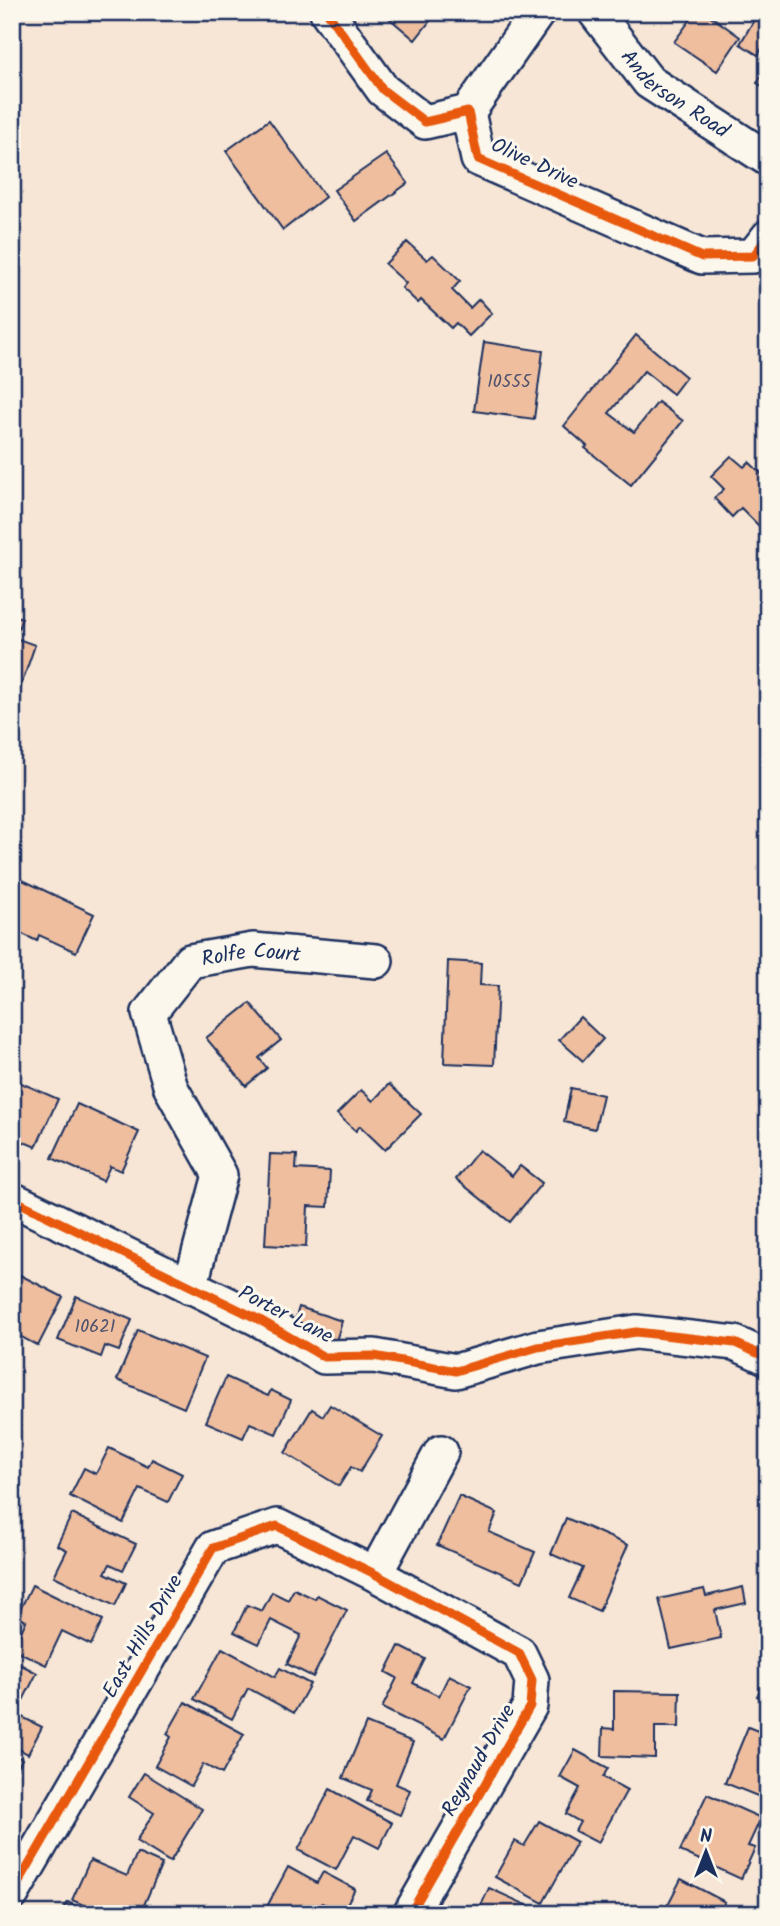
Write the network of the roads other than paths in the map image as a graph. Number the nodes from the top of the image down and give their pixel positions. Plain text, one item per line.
1 (538, 12) edge
2 (595, 12) edge
3 (334, 23) edge
4 (468, 112) junction
5 (768, 159) edge
6 (768, 237) edge
7 (376, 961) dead end
8 (12, 1199) edge
9 (190, 1287) junction
10 (768, 1358) edge
11 (442, 1452) dead end
12 (374, 1574) junction
13 (12, 1894) edge
14 (410, 1914) edge

1 - 4 street
2 - 5 street, Anderson Road
3 - 4 street
4 - 6 street, Olive Drive
7 - 9 street, Rolfe Court
8 - 9 street, Porter Lane
9 - 10 street, Porter Lane
11 - 12 street
12 - 13 street, East Hills Drive
12 - 14 street, Reynaud Drive

